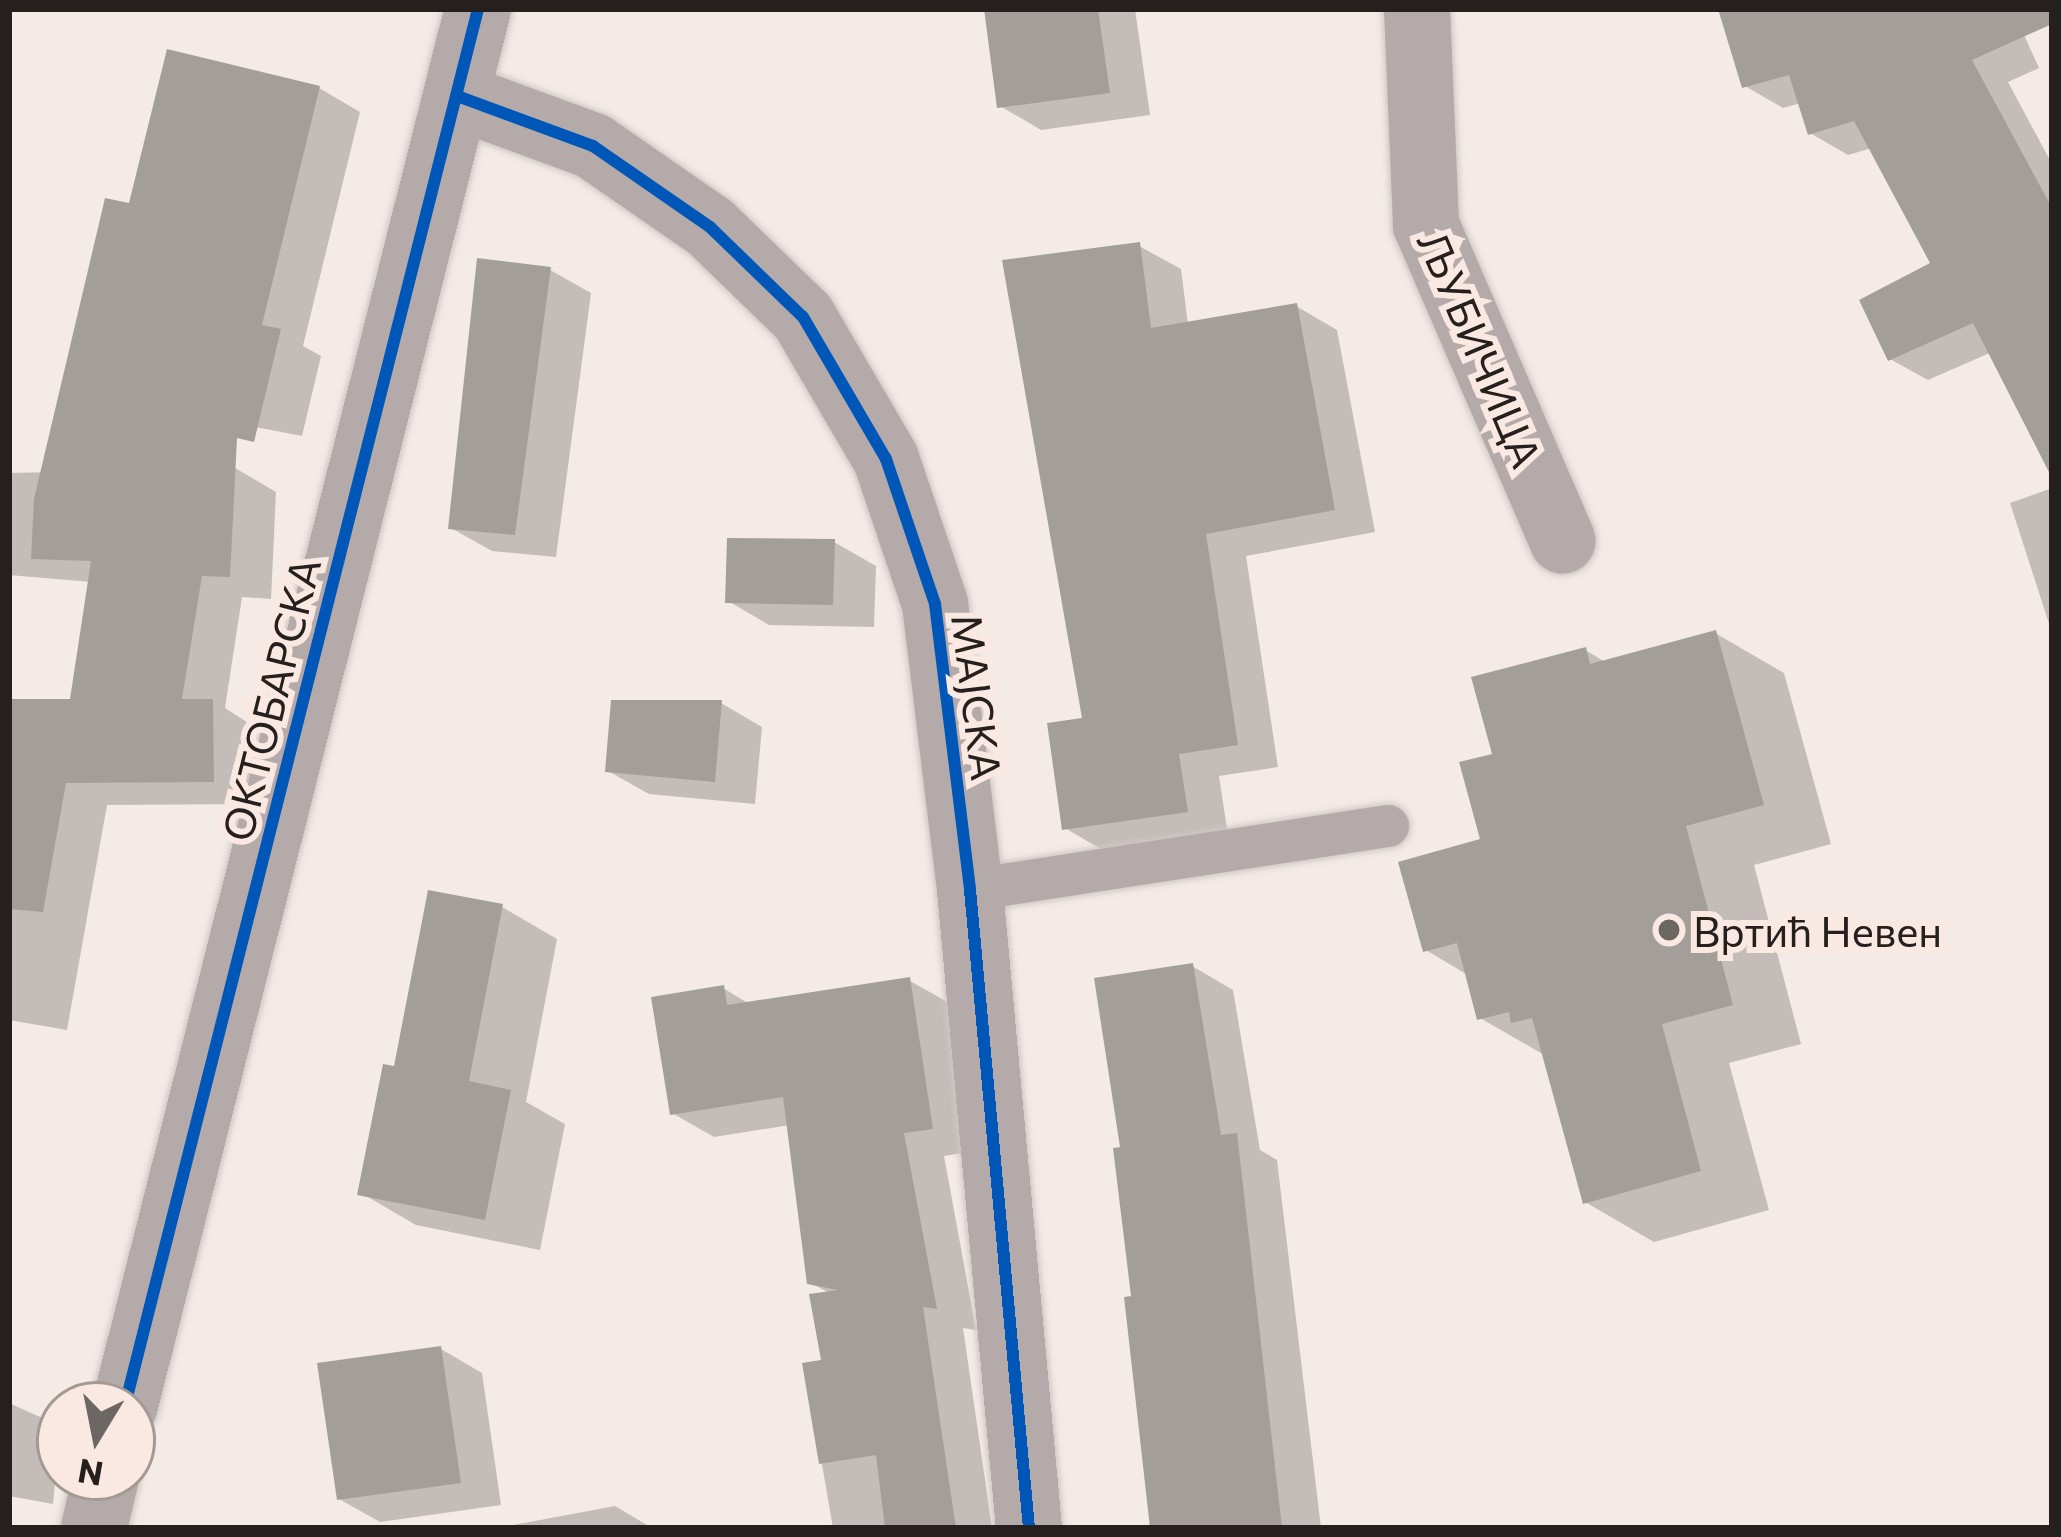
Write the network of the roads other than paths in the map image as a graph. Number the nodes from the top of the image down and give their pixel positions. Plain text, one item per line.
1 (478, 9) edge
2 (1417, 9) edge
3 (457, 96) junction
4 (1564, 541) dead end
5 (1388, 826) dead end
6 (970, 890) junction
7 (131, 1381) edge
8 (1028, 1528) edge

1 - 3 street, ОКТОБАРСКА
2 - 4 street, ЉУБИЧИЦА
3 - 6 street, МАЈСКА
3 - 7 street, ОКТОБАРСКА
5 - 6 lane
6 - 8 street, МАЈСКА

